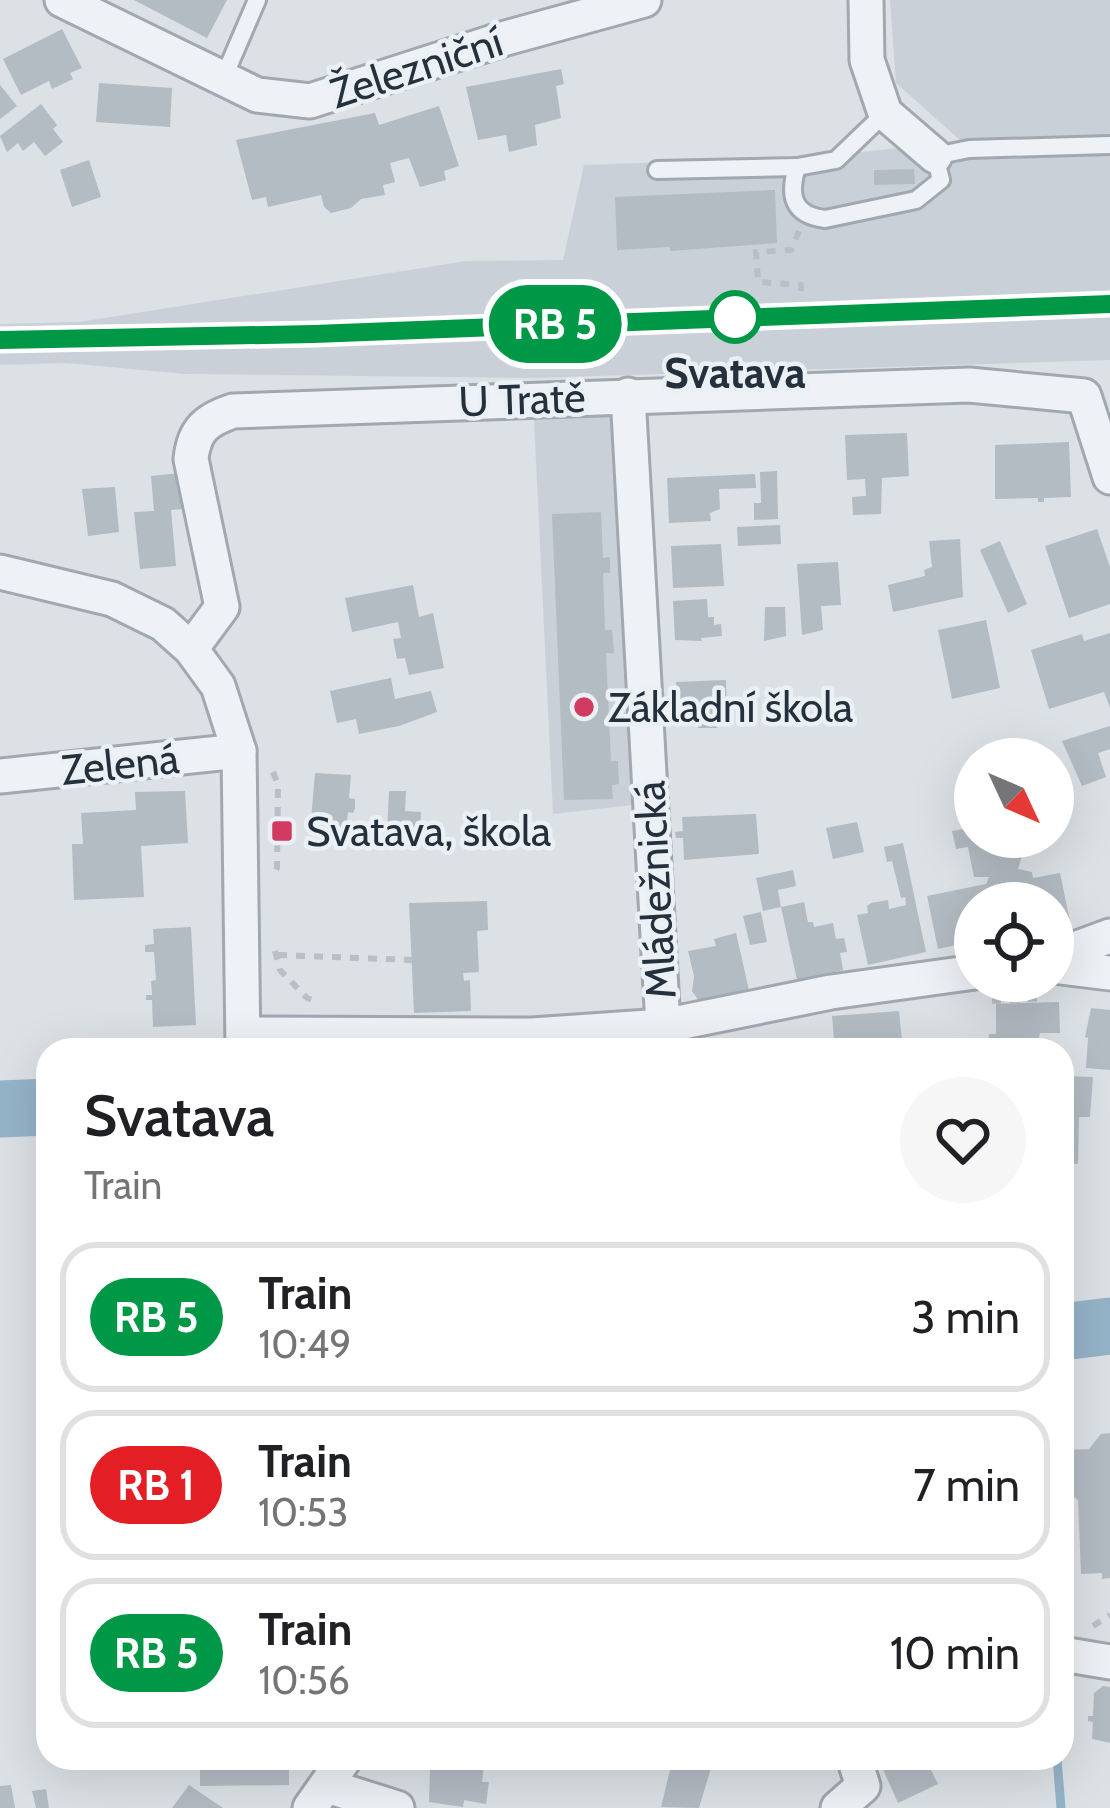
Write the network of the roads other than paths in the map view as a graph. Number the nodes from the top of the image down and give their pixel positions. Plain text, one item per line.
1 (62, 0) edge
2 (257, 0) edge
3 (644, 0) edge
4 (866, 0) edge
5 (223, 79) junction
6 (885, 113) junction
7 (1110, 145) edge
8 (935, 156) junction
9 (797, 167) junction
10 (657, 170) dead end
11 (628, 395) junction
12 (1110, 477) edge
13 (0, 572) edge
14 (191, 649) junction
15 (239, 752) junction
16 (0, 776) edge
17 (1110, 936) edge
18 (1074, 952) edge
19 (1074, 966) edge
20 (1110, 974) edge
21 (954, 975) edge
22 (663, 1027) junction
23 (243, 1038) edge
24 (388, 1038) edge
25 (1074, 1656) edge
26 (1110, 1662) edge
27 (327, 1784) edge
28 (397, 1808) edge

1 - 5 street, Železniční
2 - 5 lane
3 - 5 street, Železniční
4 - 6 street
6 - 8 street
6 - 9 lane
7 - 8 lane
8 - 9 lane
9 - 10 lane
11 - 12 street, U Tratě
11 - 14 street, U Tratě
11 - 22 street, Mládežnická
13 - 14 street
14 - 15 street
15 - 16 street, Zelená
15 - 23 street
17 - 18 street
19 - 20 street
21 - 22 street
22 - 24 street
25 - 26 street
27 - 28 street

